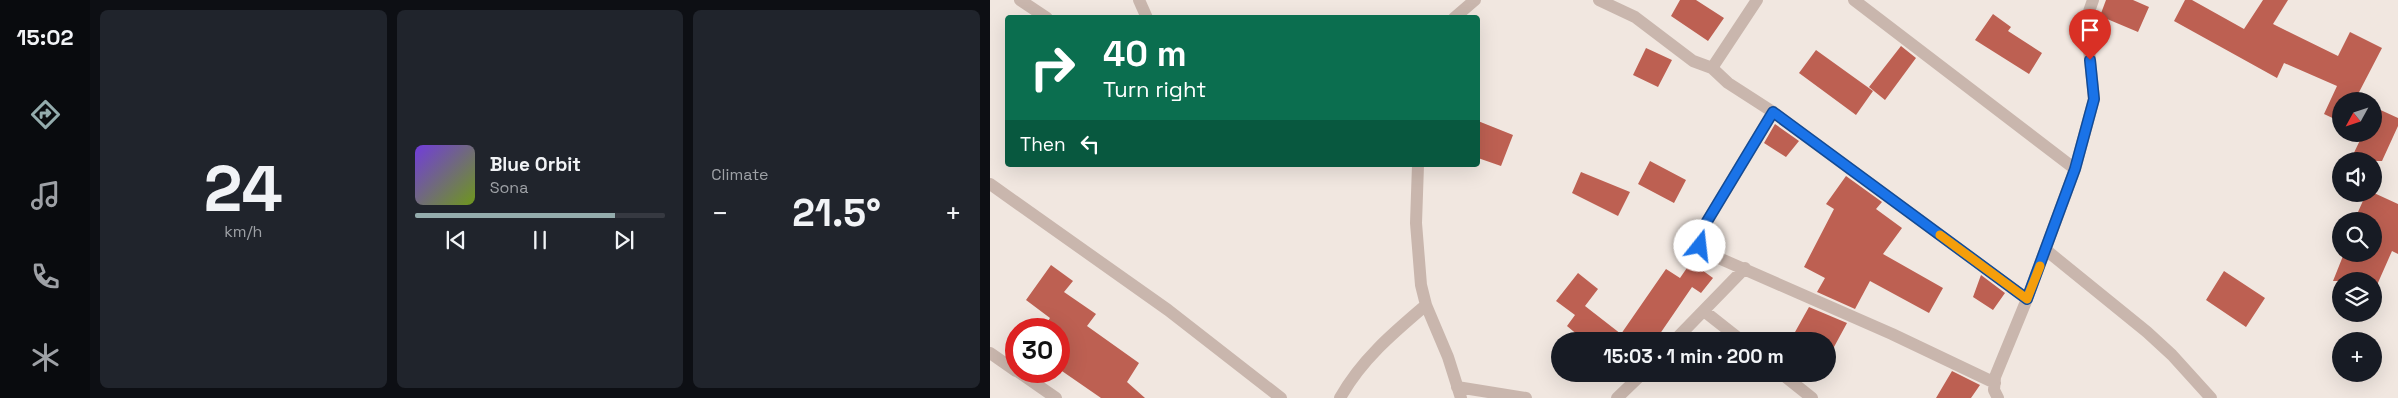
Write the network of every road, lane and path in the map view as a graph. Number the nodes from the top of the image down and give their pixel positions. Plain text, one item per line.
1 (1020, 0) edge
2 (1139, 0) edge
3 (1475, 0) edge
4 (1599, 0) edge
5 (1757, 0) edge
6 (1854, 0) edge
7 (2093, 0) edge
8 (1042, 15) edge
9 (1146, 15) edge
10 (1458, 15) edge
11 (1712, 68) junction
12 (1773, 112) junction
13 (1418, 167) edge
14 (2075, 169) junction
15 (990, 184) edge
16 (2046, 250) junction
17 (1745, 268) junction
18 (2027, 299) junction
19 (1426, 306) junction
20 (1704, 311) junction
21 (1683, 332) edge
22 (1731, 332) edge
23 (990, 353) edge
24 (1005, 363) edge
25 (1634, 382) edge
26 (1792, 382) edge
27 (1034, 383) edge
28 (1994, 383) junction
29 (1459, 393) edge
30 (1056, 398) edge
31 (1282, 398) edge
32 (1340, 398) edge
33 (1526, 398) edge
34 (1617, 398) edge
35 (1812, 398) edge
36 (1998, 398) edge
37 (2211, 398) edge

1 - 8 street
2 - 9 street
3 - 10 street
4 - 11 street
5 - 11 street
6 - 14 street
7 - 14 street
11 - 12 street
12 - 17 street
12 - 18 street
13 - 19 street
14 - 16 street
15 - 31 street
16 - 18 street
16 - 37 street
17 - 20 street
17 - 28 street
18 - 28 street
19 - 29 street
19 - 32 street
20 - 21 street
20 - 22 street
23 - 24 street
25 - 34 street
26 - 35 street
27 - 30 street
28 - 36 street
29 - 33 street

